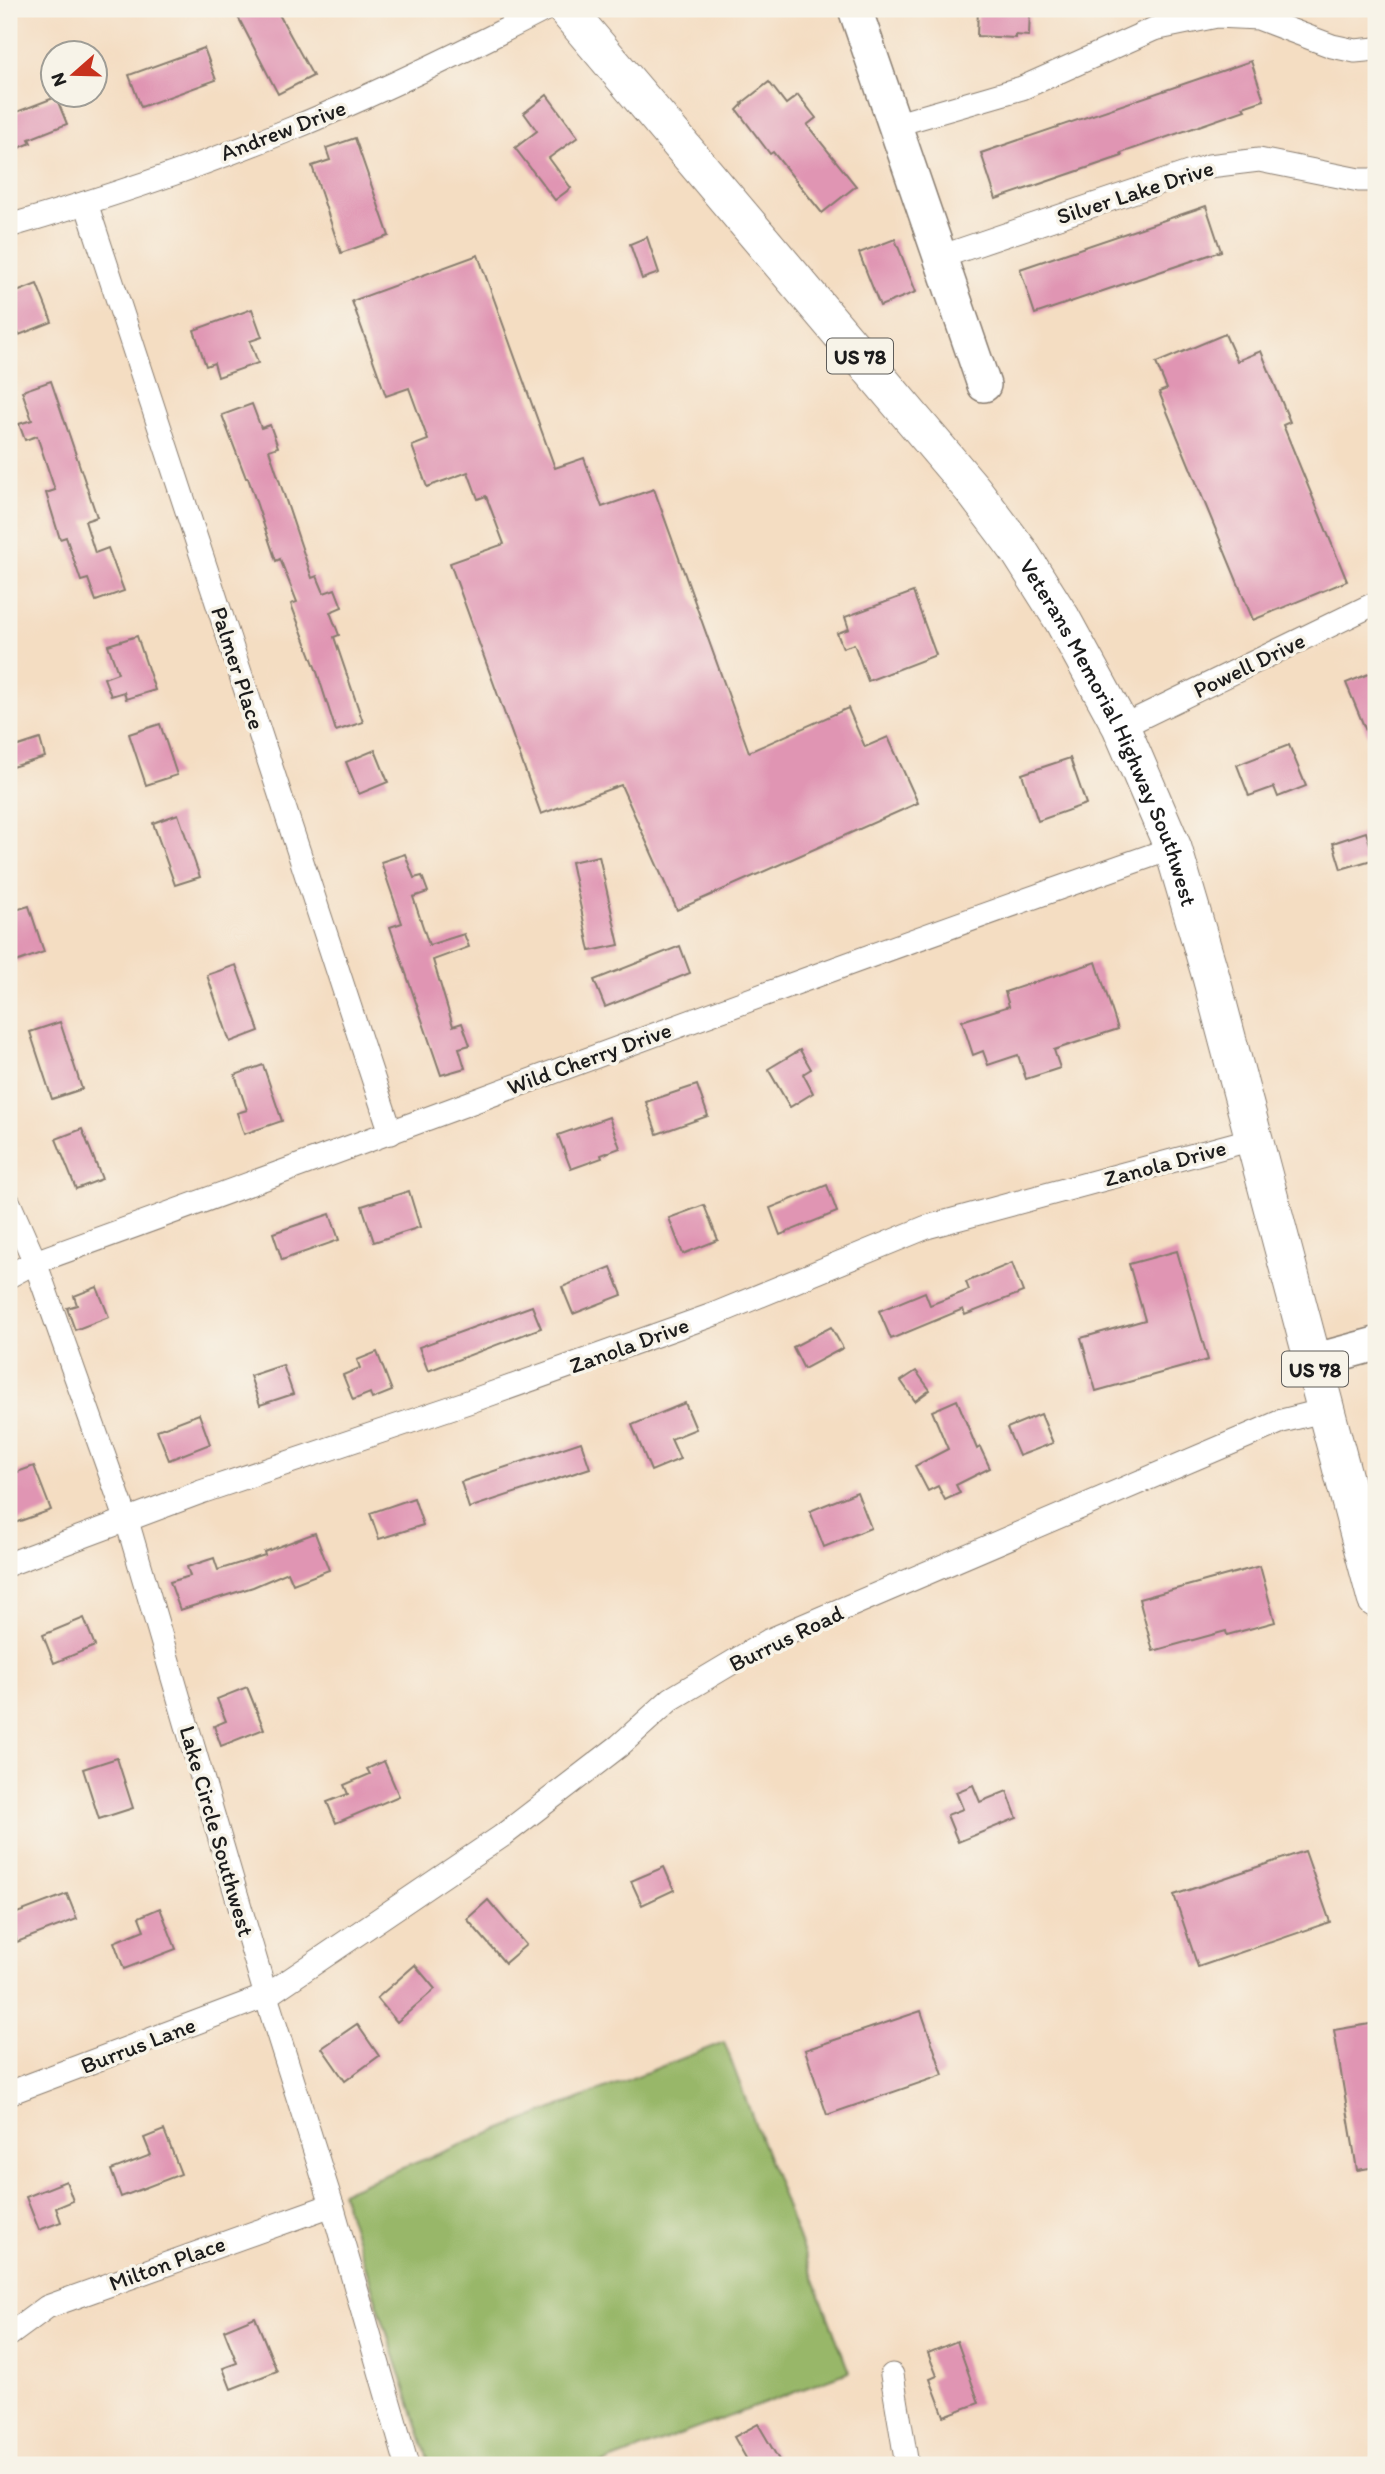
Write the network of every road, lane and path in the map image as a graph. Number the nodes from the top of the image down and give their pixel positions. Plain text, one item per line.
1 (546, 9) edge
2 (566, 9) edge
3 (855, 9) edge
4 (1376, 49) edge
5 (894, 125) junction
6 (1376, 180) edge
7 (86, 203) junction
8 (9, 226) edge
9 (940, 257) junction
10 (984, 385) dead end
11 (1376, 604) edge
12 (1121, 727) junction
13 (1173, 848) junction
14 (391, 1133) junction
15 (1253, 1139) junction
16 (9, 1203) edge
17 (35, 1262) junction
18 (9, 1276) edge
19 (1376, 1345) edge
20 (1313, 1361) junction
21 (1326, 1410) junction
22 (127, 1521) junction
23 (9, 1564) edge
24 (1376, 1599) edge
25 (266, 1996) junction
26 (9, 2093) edge
27 (332, 2204) junction
28 (9, 2335) edge
29 (892, 2375) dead end
30 (407, 2465) edge
31 (907, 2465) edge

1 - 7 street, Andrew Drive
2 - 12 main road, Veterans Memorial Highway Southwest / US 78
3 - 5 street
4 - 5 street
5 - 9 street
6 - 9 street, Silver Lake Drive
7 - 8 street, Andrew Drive
7 - 14 street, Palmer Place
9 - 10 street
11 - 12 street, Powell Drive
12 - 13 main road, Veterans Memorial Highway Southwest / US 78
13 - 14 street, Wild Cherry Drive
13 - 15 main road, Veterans Memorial Highway Southwest / US 78
14 - 17 street, Wild Cherry Drive
15 - 20 main road, Veterans Memorial Highway Southwest / US 78
15 - 22 street, Zanola Drive
16 - 17 street, Lake Circle Southwest
17 - 18 street, Wild Cherry Drive
17 - 22 street, Lake Circle Southwest
19 - 20 street
20 - 21 main road, Veterans Memorial Highway Southwest / US 78
21 - 24 main road, Veterans Memorial Highway Southwest / US 78
21 - 25 street, Burrus Road
22 - 23 street, Zanola Drive
22 - 25 street, Lake Circle Southwest
25 - 26 street, Burrus Lane
25 - 27 street, Lake Circle Southwest
27 - 28 street, Milton Place
27 - 30 street, Lake Circle Southwest
29 - 31 street

